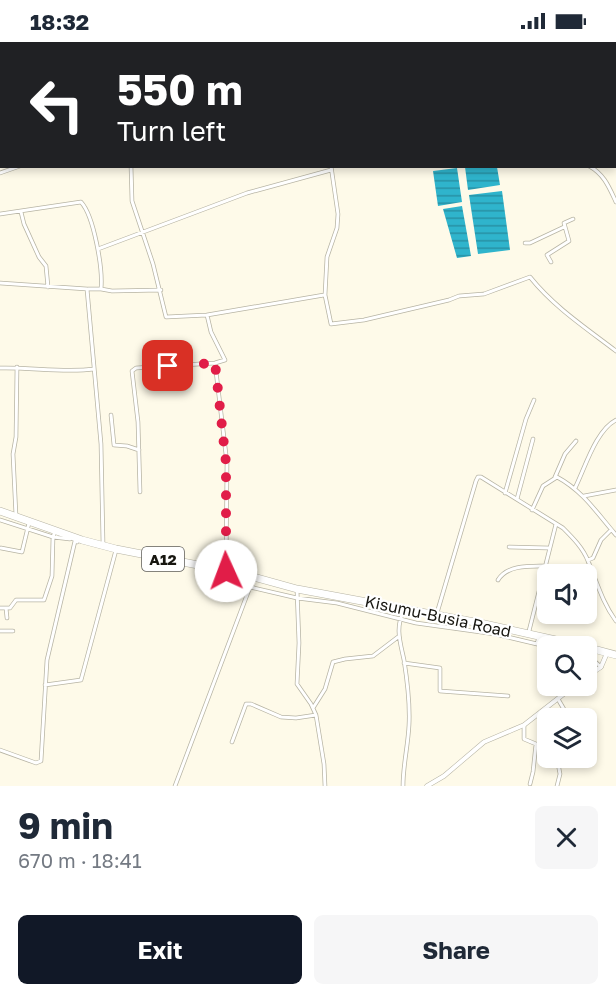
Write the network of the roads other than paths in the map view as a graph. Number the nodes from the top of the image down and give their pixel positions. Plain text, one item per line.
1 (14, 168) edge
2 (131, 168) edge
3 (332, 168) edge
4 (592, 168) edge
5 (0, 173) edge
6 (616, 202) edge
7 (21, 212) junction
8 (0, 214) edge
9 (573, 219) dead end
10 (564, 227) junction
11 (144, 233) junction
12 (525, 243) dead end
13 (98, 249) junction
14 (551, 262) dead end
15 (0, 283) edge
16 (48, 287) junction
17 (87, 289) junction
18 (101, 289) junction
19 (161, 290) junction
20 (325, 295) junction
21 (207, 315) junction
22 (616, 351) edge
23 (215, 363) junction
24 (17, 367) junction
25 (0, 368) edge
26 (94, 369) junction
27 (534, 400) dead end
28 (111, 415) dead end
29 (616, 420) edge
30 (533, 439) dead end
31 (576, 441) dead end
32 (139, 450) junction
33 (555, 477) junction
34 (575, 488) junction
35 (616, 490) edge
36 (140, 492) dead end
37 (505, 494) junction
38 (584, 496) junction
39 (517, 500) junction
40 (532, 510) junction
41 (0, 511) edge
42 (16, 518) junction
43 (0, 520) edge
44 (556, 524) junction
45 (28, 526) junction
46 (611, 530) junction
47 (54, 534) junction
48 (616, 535) edge
49 (78, 540) junction
50 (103, 545) junction
51 (509, 547) dead end
52 (1, 548) edge
53 (549, 548) junction
54 (116, 549) junction
55 (589, 562) junction
56 (545, 564) edge
57 (537, 567) edge
58 (226, 571) junction
59 (252, 577) junction
60 (498, 580) dead end
61 (250, 587) junction
62 (297, 589) junction
63 (537, 596) edge
64 (297, 598) junction
65 (0, 608) edge
66 (6, 608) junction
67 (405, 609) junction
68 (437, 614) junction
69 (7, 618) dead end
70 (399, 619) junction
71 (465, 620) junction
72 (616, 621) edge
73 (0, 631) edge
74 (13, 631) dead end
75 (529, 631) junction
76 (539, 636) edge
77 (398, 637) dead end
78 (537, 640) edge
79 (537, 640) edge
80 (597, 650) edge
81 (608, 653) junction
82 (616, 655) edge
83 (404, 663) junction
84 (597, 663) edge
85 (601, 667) junction
86 (597, 670) edge
87 (45, 686) junction
88 (508, 696) dead end
89 (562, 696) edge
90 (558, 699) junction
91 (313, 708) junction
92 (546, 708) edge
93 (563, 708) edge
94 (315, 715) junction
95 (537, 715) edge
96 (524, 725) junction
97 (232, 742) dead end
98 (0, 750) edge
99 (559, 768) edge
100 (530, 784) dead end
101 (175, 786) edge
102 (325, 786) edge
103 (404, 786) edge
104 (427, 786) edge
105 (557, 786) edge

1 - 5 street
2 - 11 street
3 - 11 street
3 - 20 street
4 - 6 street
7 - 8 street
7 - 13 street
7 - 16 street
9 - 10 street
10 - 12 street
10 - 14 street
11 - 13 street
11 - 19 street
13 - 18 street
15 - 16 street
16 - 17 street
17 - 18 street
17 - 26 street
18 - 19 street
19 - 21 street
20 - 21 street
20 - 22 street
21 - 23 street
23 - 32 street
23 - 58 street
24 - 25 street
24 - 26 street
24 - 42 street
26 - 50 street
27 - 37 street
28 - 32 street
29 - 34 street
30 - 39 street
31 - 33 street
32 - 36 street
33 - 34 street
33 - 40 street
34 - 38 street
35 - 38 street
37 - 39 street
37 - 68 street
38 - 46 street
39 - 40 street
40 - 44 street
41 - 42 highway, A12
42 - 45 highway, A12
43 - 45 street
44 - 53 street
44 - 55 street
45 - 47 highway, A12
45 - 52 street
46 - 48 street
46 - 55 street
47 - 49 highway, A12
47 - 66 street
49 - 50 highway, A12
49 - 87 street
50 - 54 highway, A12
51 - 53 street
53 - 56 street
54 - 58 highway, A12
54 - 87 street
55 - 72 street
57 - 60 street
58 - 59 highway, A12
59 - 61 street
59 - 62 highway, A12
61 - 64 street
61 - 101 street
62 - 64 street
62 - 67 highway, Kisumu-Busia Road / A12
63 - 75 street
64 - 70 street
64 - 91 street
65 - 66 street
66 - 69 street
67 - 68 highway, Kisumu-Busia Road / A12
67 - 70 street
68 - 71 highway, Kisumu-Busia Road / A12
70 - 78 street
70 - 83 street
71 - 75 street
71 - 79 highway, Kisumu-Busia Road / A12
73 - 74 street
75 - 76 street
77 - 91 street
80 - 81 highway, Kisumu-Busia Road / A12
81 - 82 highway, Kisumu-Busia Road / A12
81 - 85 street
83 - 88 street
83 - 103 street
84 - 85 street
85 - 86 street
87 - 98 street
89 - 90 street
90 - 92 street
90 - 93 street
91 - 94 street
94 - 97 street
94 - 102 street
95 - 96 street
96 - 100 street
96 - 104 street
99 - 105 street

